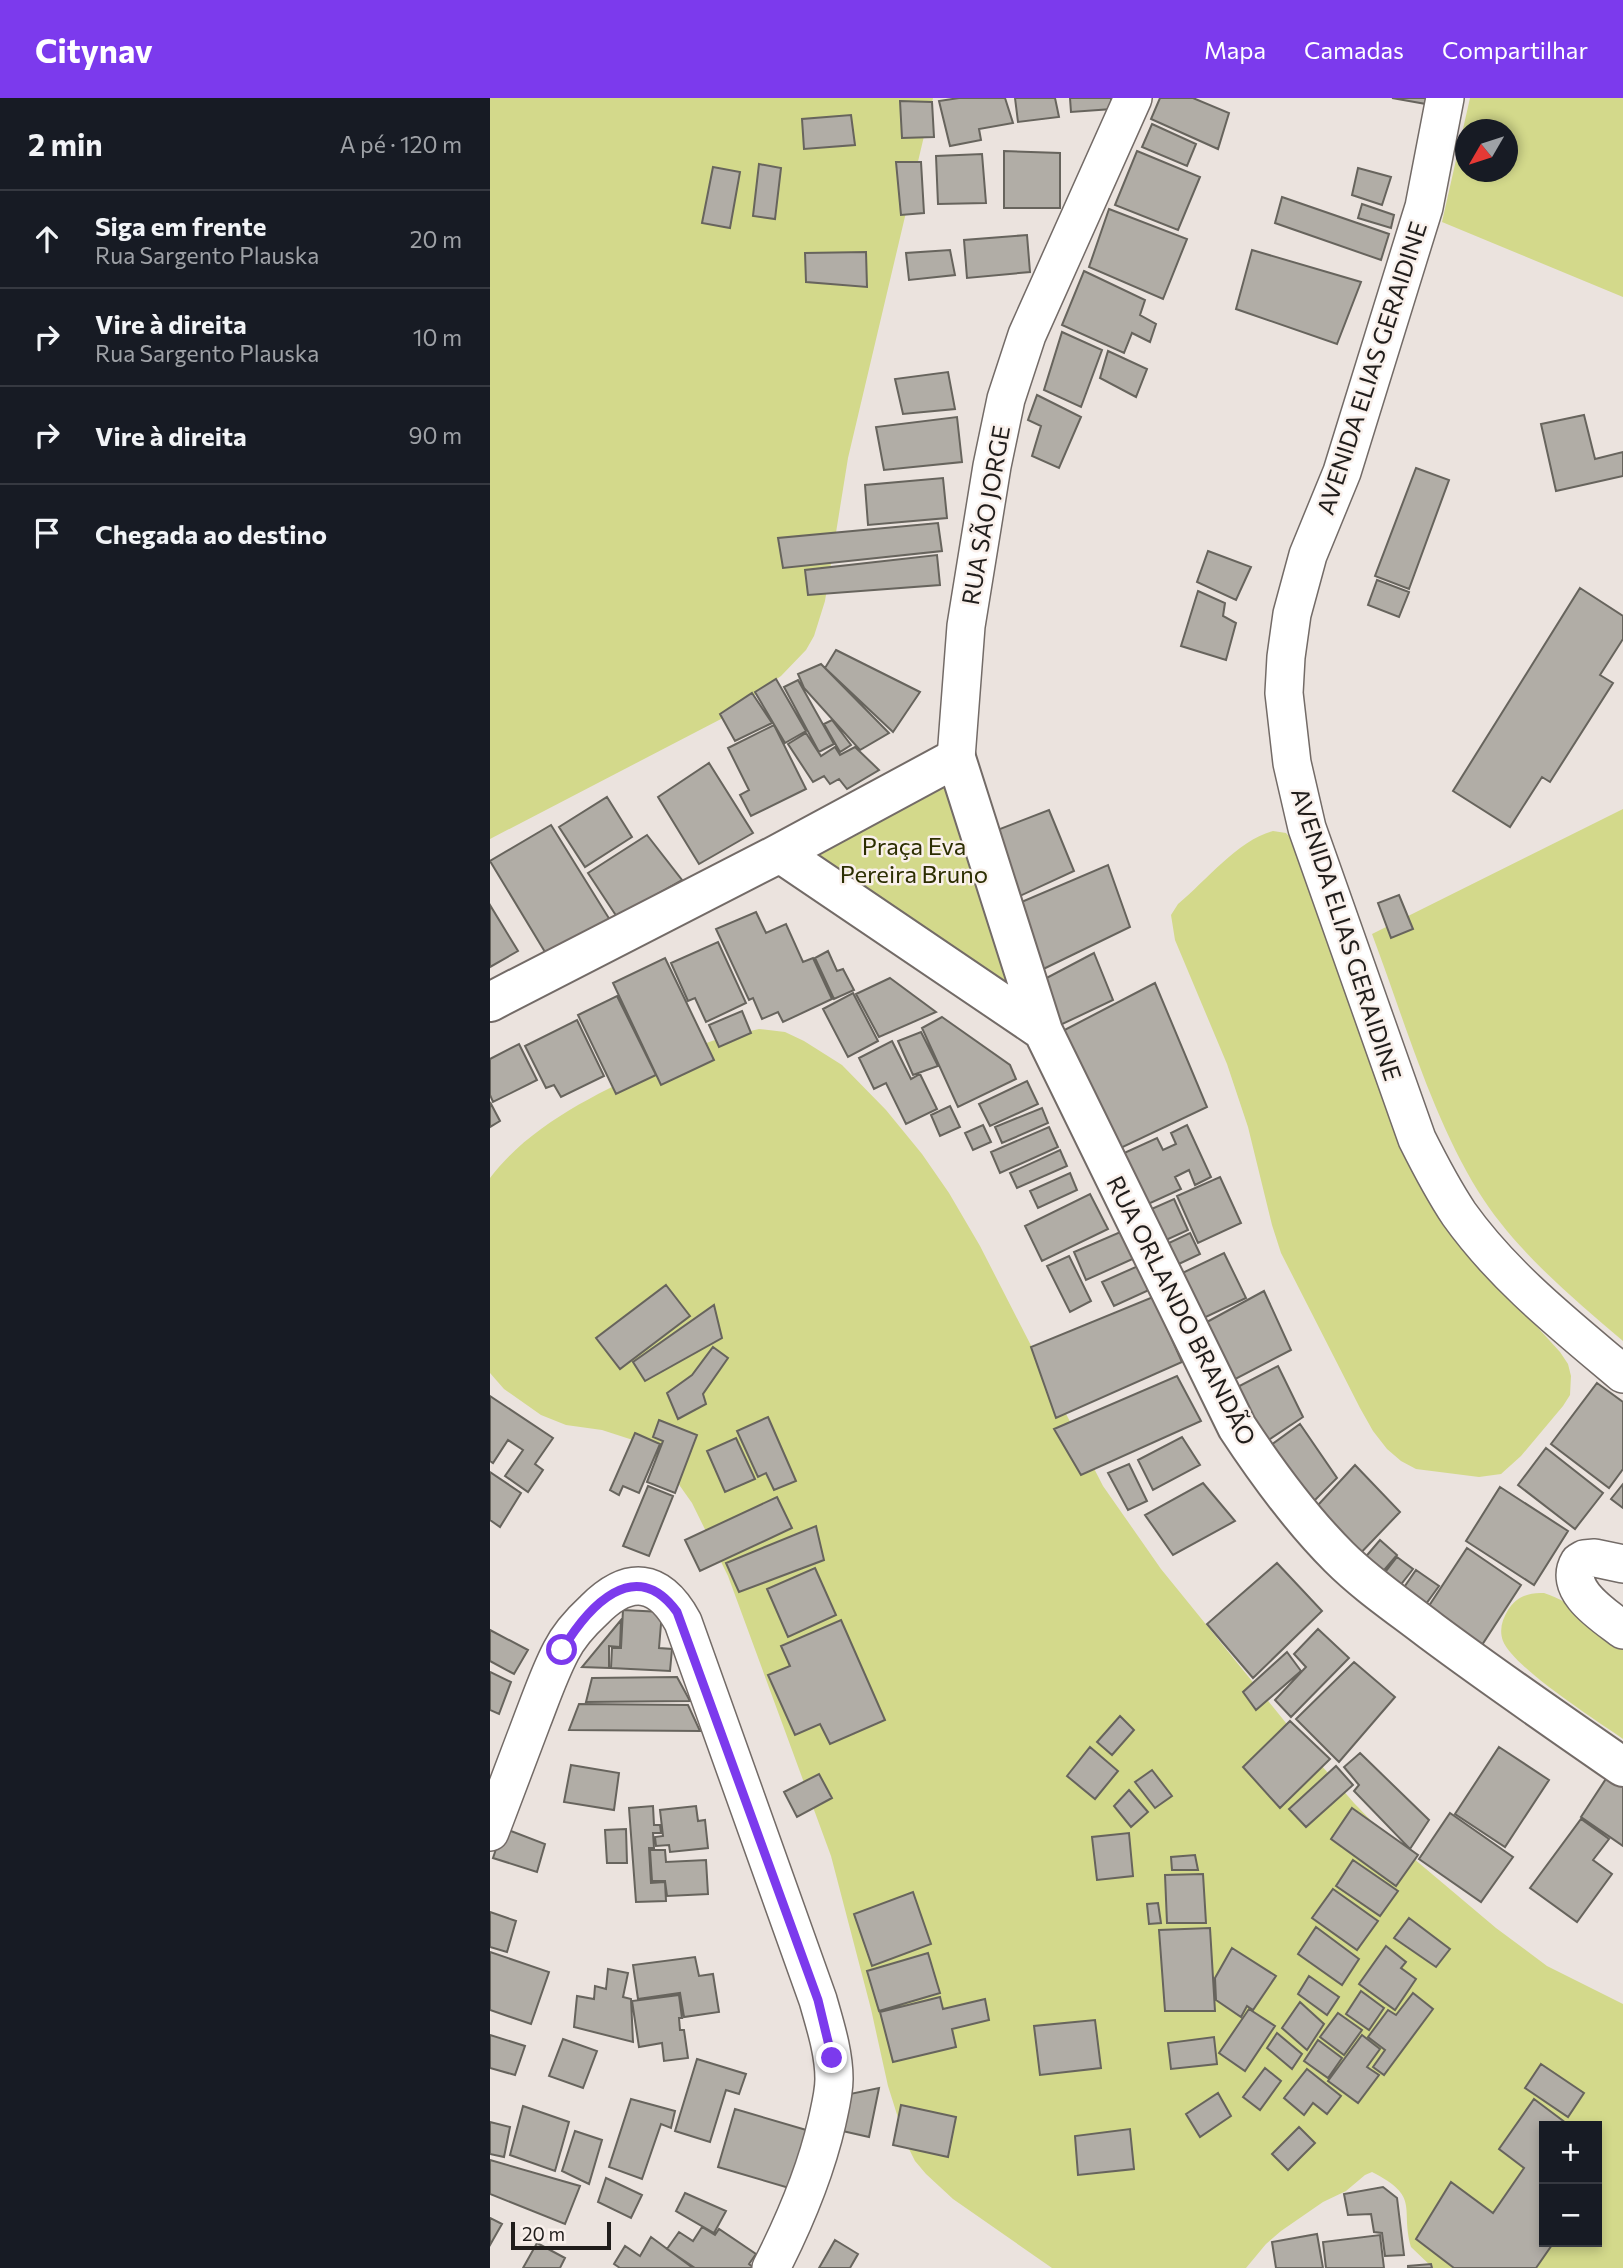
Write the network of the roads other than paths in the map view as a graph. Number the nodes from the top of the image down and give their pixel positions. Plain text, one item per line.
1 (1133, 98) edge
2 (1445, 98) edge
3 (956, 758) junction
4 (780, 853) junction
5 (490, 1002) edge
6 (1043, 1031) junction
7 (1623, 1374) edge
8 (1623, 1564) edge
9 (1623, 1630) edge
10 (1623, 1767) edge
11 (490, 1832) edge
12 (771, 2268) edge

1 - 3 street, RUA SÃO JORGE
2 - 7 street, AVENIDA ELIAS GERAIDINE
3 - 4 street
3 - 6 street, RUA ORLANDO BRANDÃO
4 - 5 street
4 - 6 street, RUA ORLANDO BRANDÃO
6 - 10 street, RUA ORLANDO BRANDÃO
8 - 9 street
11 - 12 street

